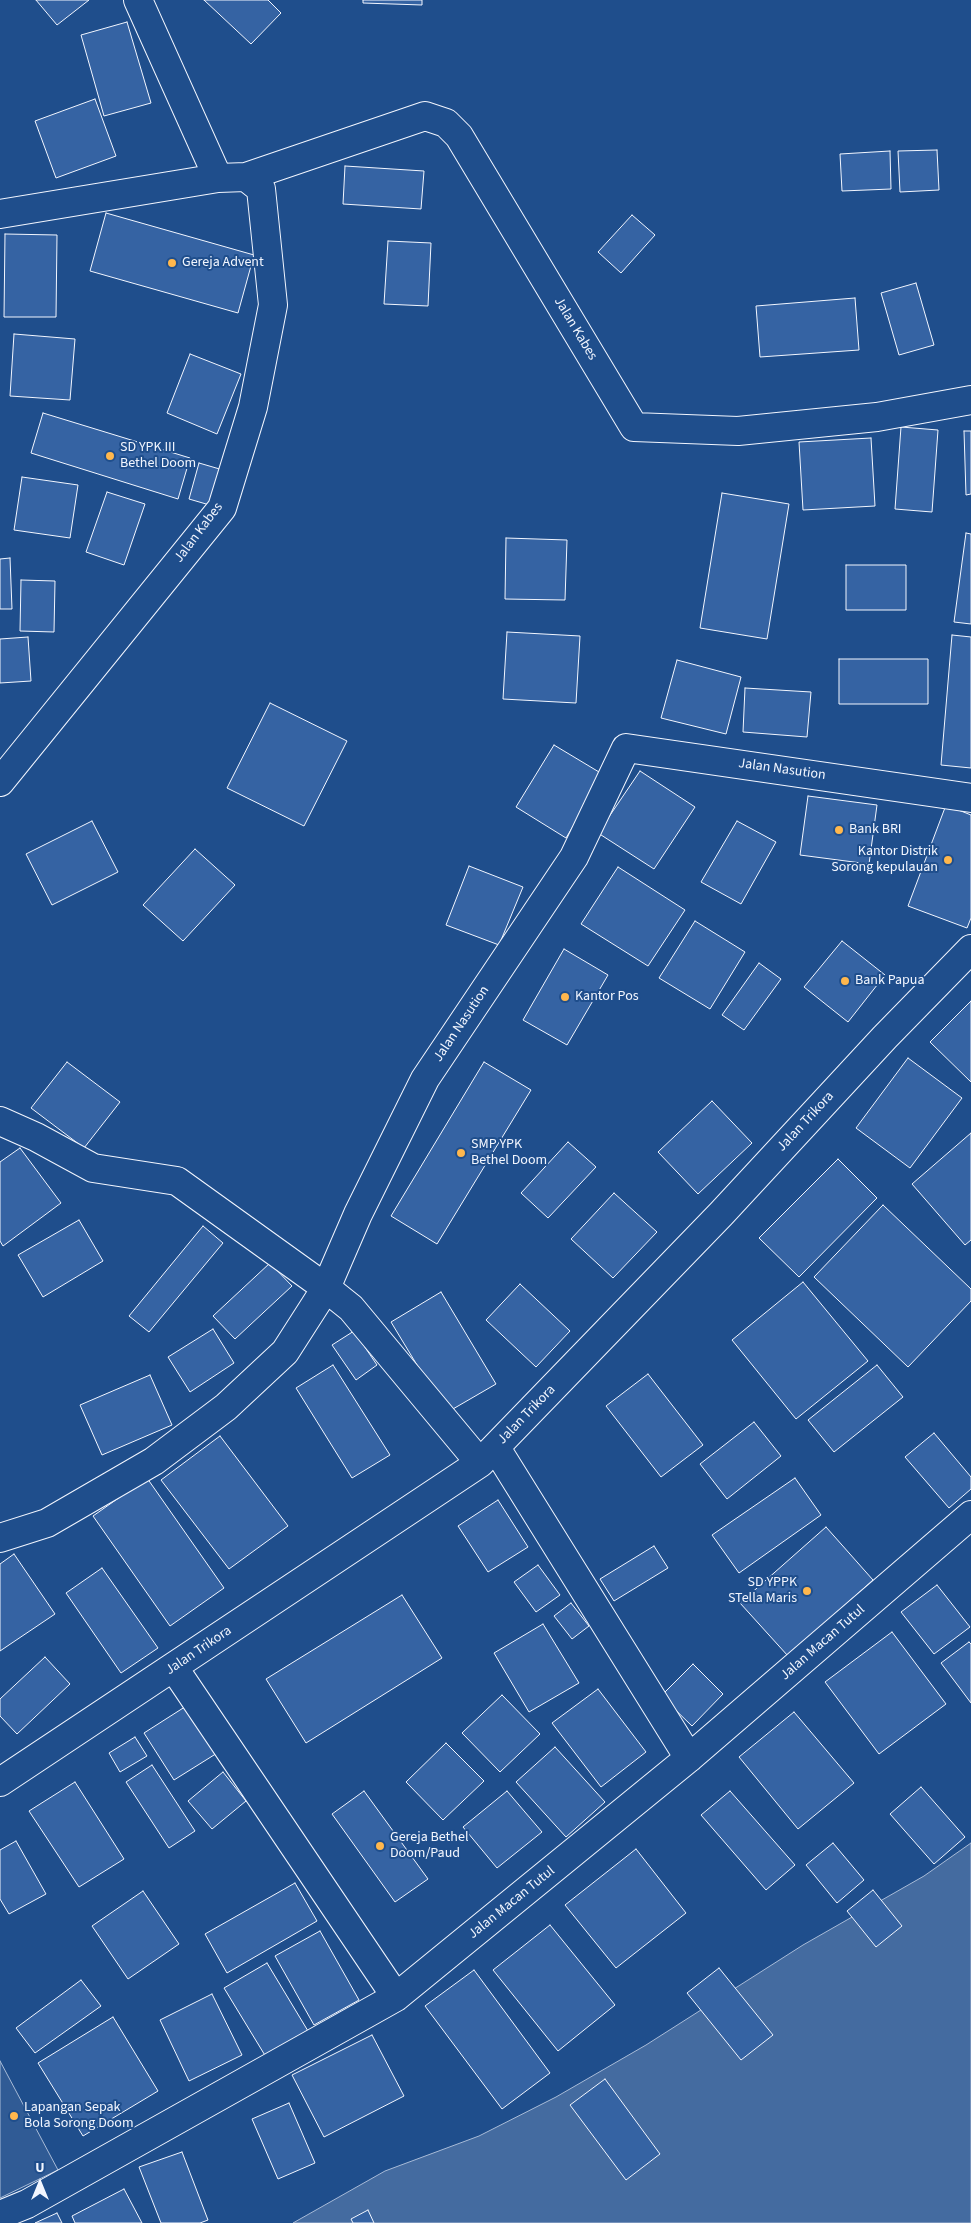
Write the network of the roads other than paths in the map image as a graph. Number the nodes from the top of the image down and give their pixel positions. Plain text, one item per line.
1 (138, 0) edge
2 (246, 177) junction
3 (218, 178) junction
4 (0, 214) edge
5 (971, 400) edge
6 (0, 782) edge
7 (971, 798) edge
8 (971, 949) edge
9 (0, 1120) edge
10 (326, 1288) junction
11 (488, 1455) junction
12 (971, 1515) edge
13 (0, 1538) edge
14 (174, 1668) junction
15 (689, 1758) junction
16 (0, 1782) edge
17 (396, 1996) junction
18 (0, 2215) edge

1 - 3 street
2 - 3 street, Jalan Kabes
2 - 5 street, Jalan Kabes
2 - 6 street, Jalan Kabes
3 - 4 street, Jalan Kabes
7 - 10 street, Jalan Nasution
8 - 11 street, Jalan Trikora
9 - 10 street
10 - 11 street
10 - 13 street
11 - 14 street, Jalan Trikora
11 - 15 street
12 - 15 street, Jalan Macan Tutul
14 - 16 street, Jalan Trikora
14 - 17 street
15 - 17 street, Jalan Macan Tutul
17 - 18 street, Jalan Macan Tutul

